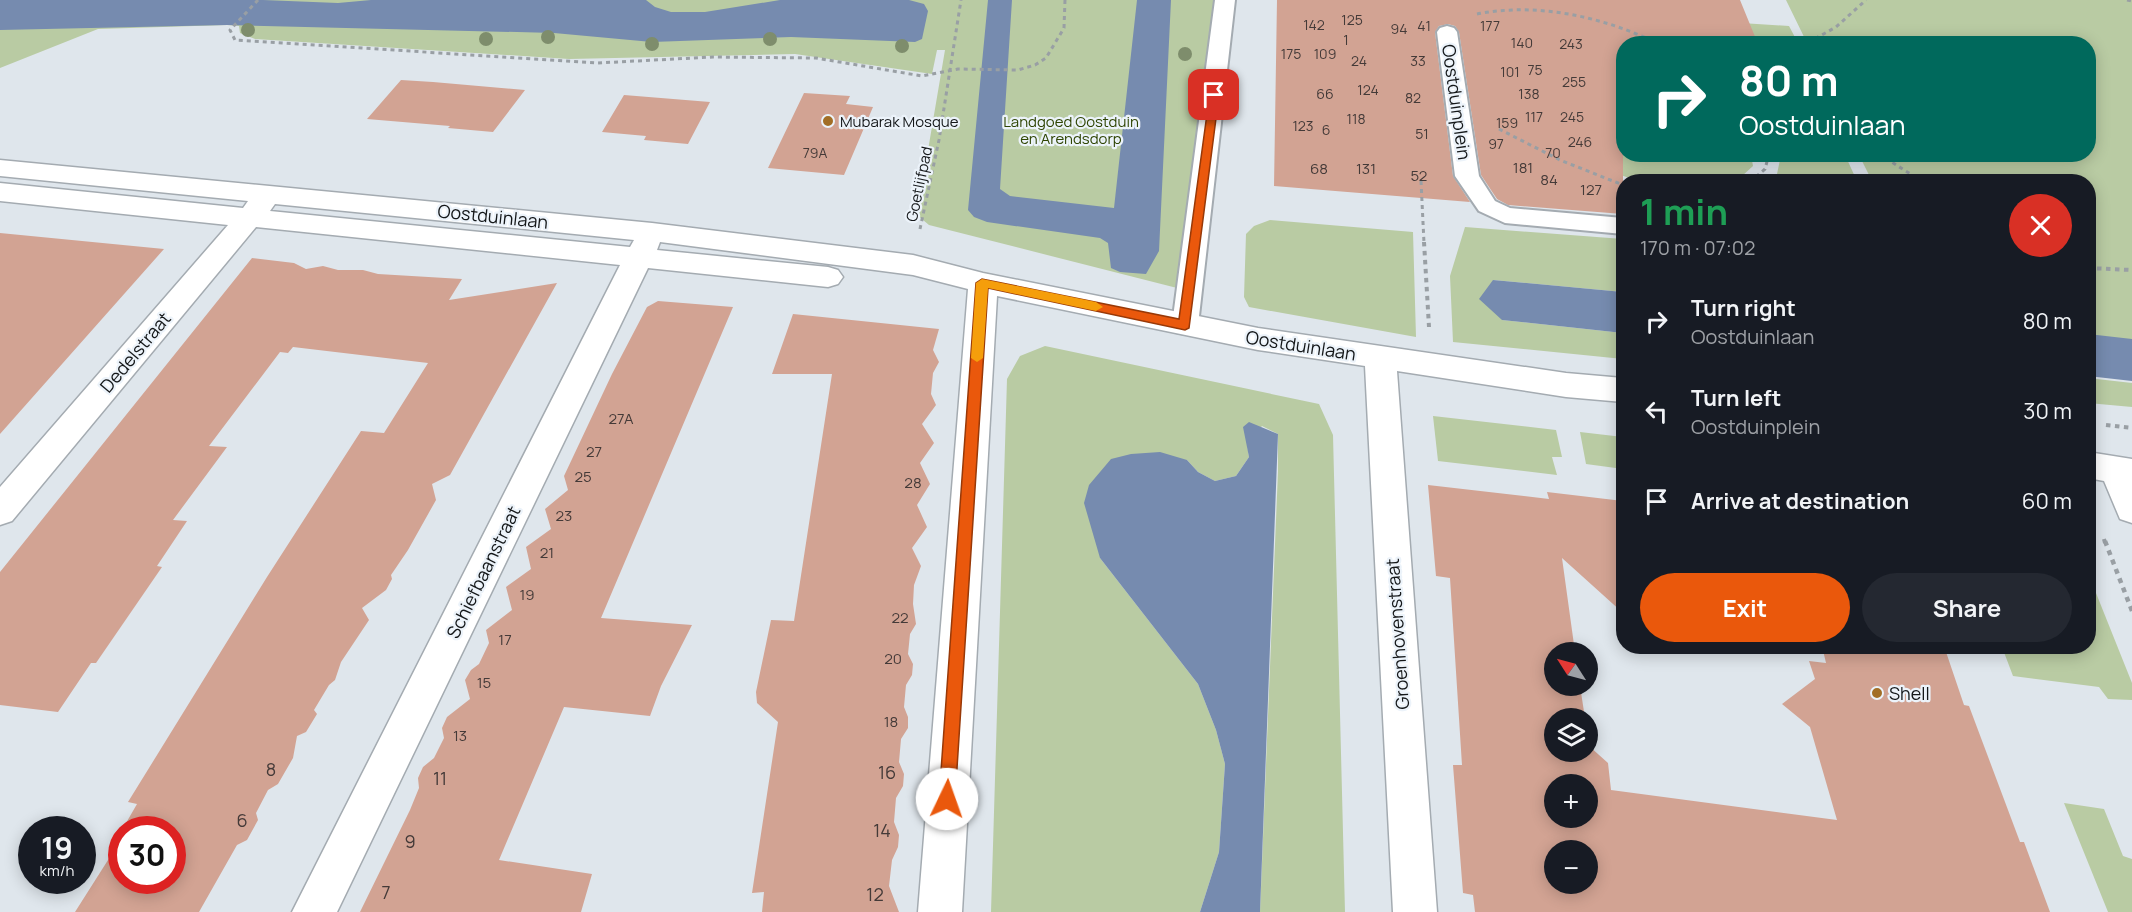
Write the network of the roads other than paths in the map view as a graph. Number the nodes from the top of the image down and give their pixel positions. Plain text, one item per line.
1 (1225, 0) edge
2 (1448, 33) road end
3 (0, 168) edge
4 (0, 192) edge
5 (270, 193) junction
6 (249, 217) junction
7 (1616, 225) edge
8 (646, 244) junction
9 (982, 283) junction
10 (1185, 325) junction
11 (1380, 356) junction
12 (1616, 389) edge
13 (2112, 469) edge
14 (2132, 509) edge
15 (0, 511) edge
16 (314, 912) edge
17 (940, 912) edge
18 (1415, 912) edge

1 - 10 lane
2 - 7 lane, Oostduinplein
3 - 5 street, Oostduinlaan
4 - 6 street, Oostduinlaan
5 - 6 street, Dedelstraat
5 - 8 street, Oostduinlaan
6 - 8 street, Oostduinlaan
6 - 15 street, Dedelstraat
8 - 9 street, Oostduinlaan
8 - 9 street, Oostduinlaan
8 - 16 street, Schiefbaanstraat
9 - 10 street, Oostduinlaan
9 - 17 street
10 - 11 street, Oostduinlaan
11 - 12 street, Oostduinlaan
11 - 18 street, Groenhovenstraat
13 - 14 street

